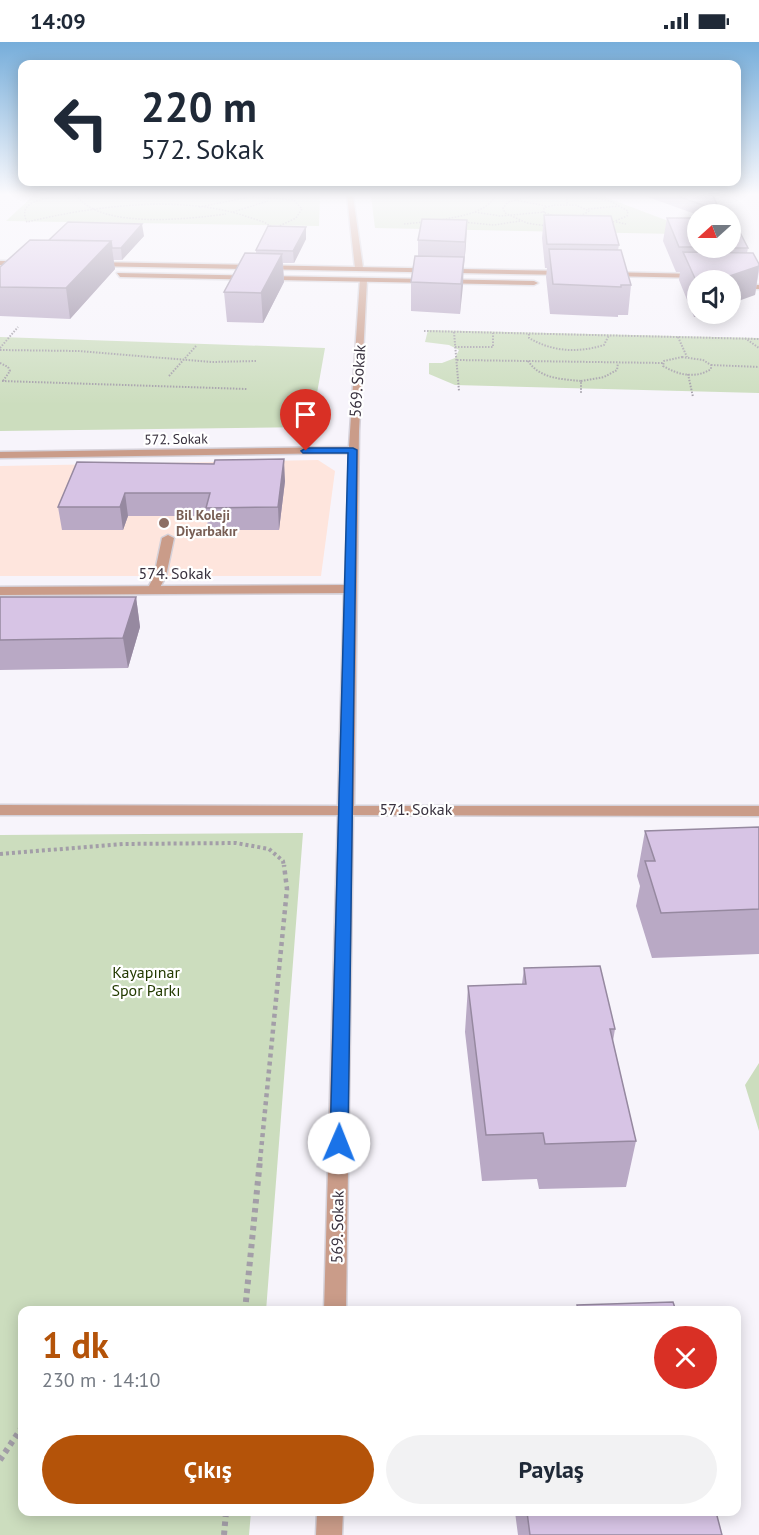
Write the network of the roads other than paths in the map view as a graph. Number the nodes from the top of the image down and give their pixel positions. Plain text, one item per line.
1 (130, 266) edge
2 (360, 266) edge
3 (571, 273) edge
4 (361, 274) junction
5 (594, 274) edge
6 (105, 275) dead end
7 (687, 276) edge
8 (741, 278) edge
9 (747, 278) edge
10 (542, 283) dead end
11 (741, 286) edge
12 (759, 287) edge
13 (353, 450) junction
14 (0, 455) edge
15 (168, 538) dead end
16 (350, 589) junction
17 (153, 590) junction
18 (0, 591) edge
19 (347, 809) junction
20 (0, 810) edge
21 (759, 811) edge
22 (335, 1306) edge
23 (330, 1516) edge
24 (329, 1535) edge

1 - 4 main road
2 - 4 street, 569. Sokak
3 - 4 main road
4 - 6 main road
4 - 10 main road
4 - 13 street, 569. Sokak
5 - 7 main road
8 - 9 main road
11 - 12 main road
13 - 14 street, 572. Sokak
13 - 16 street, 569. Sokak
15 - 17 street
16 - 17 street, 574. Sokak
16 - 19 street, 569. Sokak
17 - 18 street, 574. Sokak
19 - 20 street, 571. Sokak
19 - 21 street, 571. Sokak
19 - 22 street, 569. Sokak
23 - 24 street

